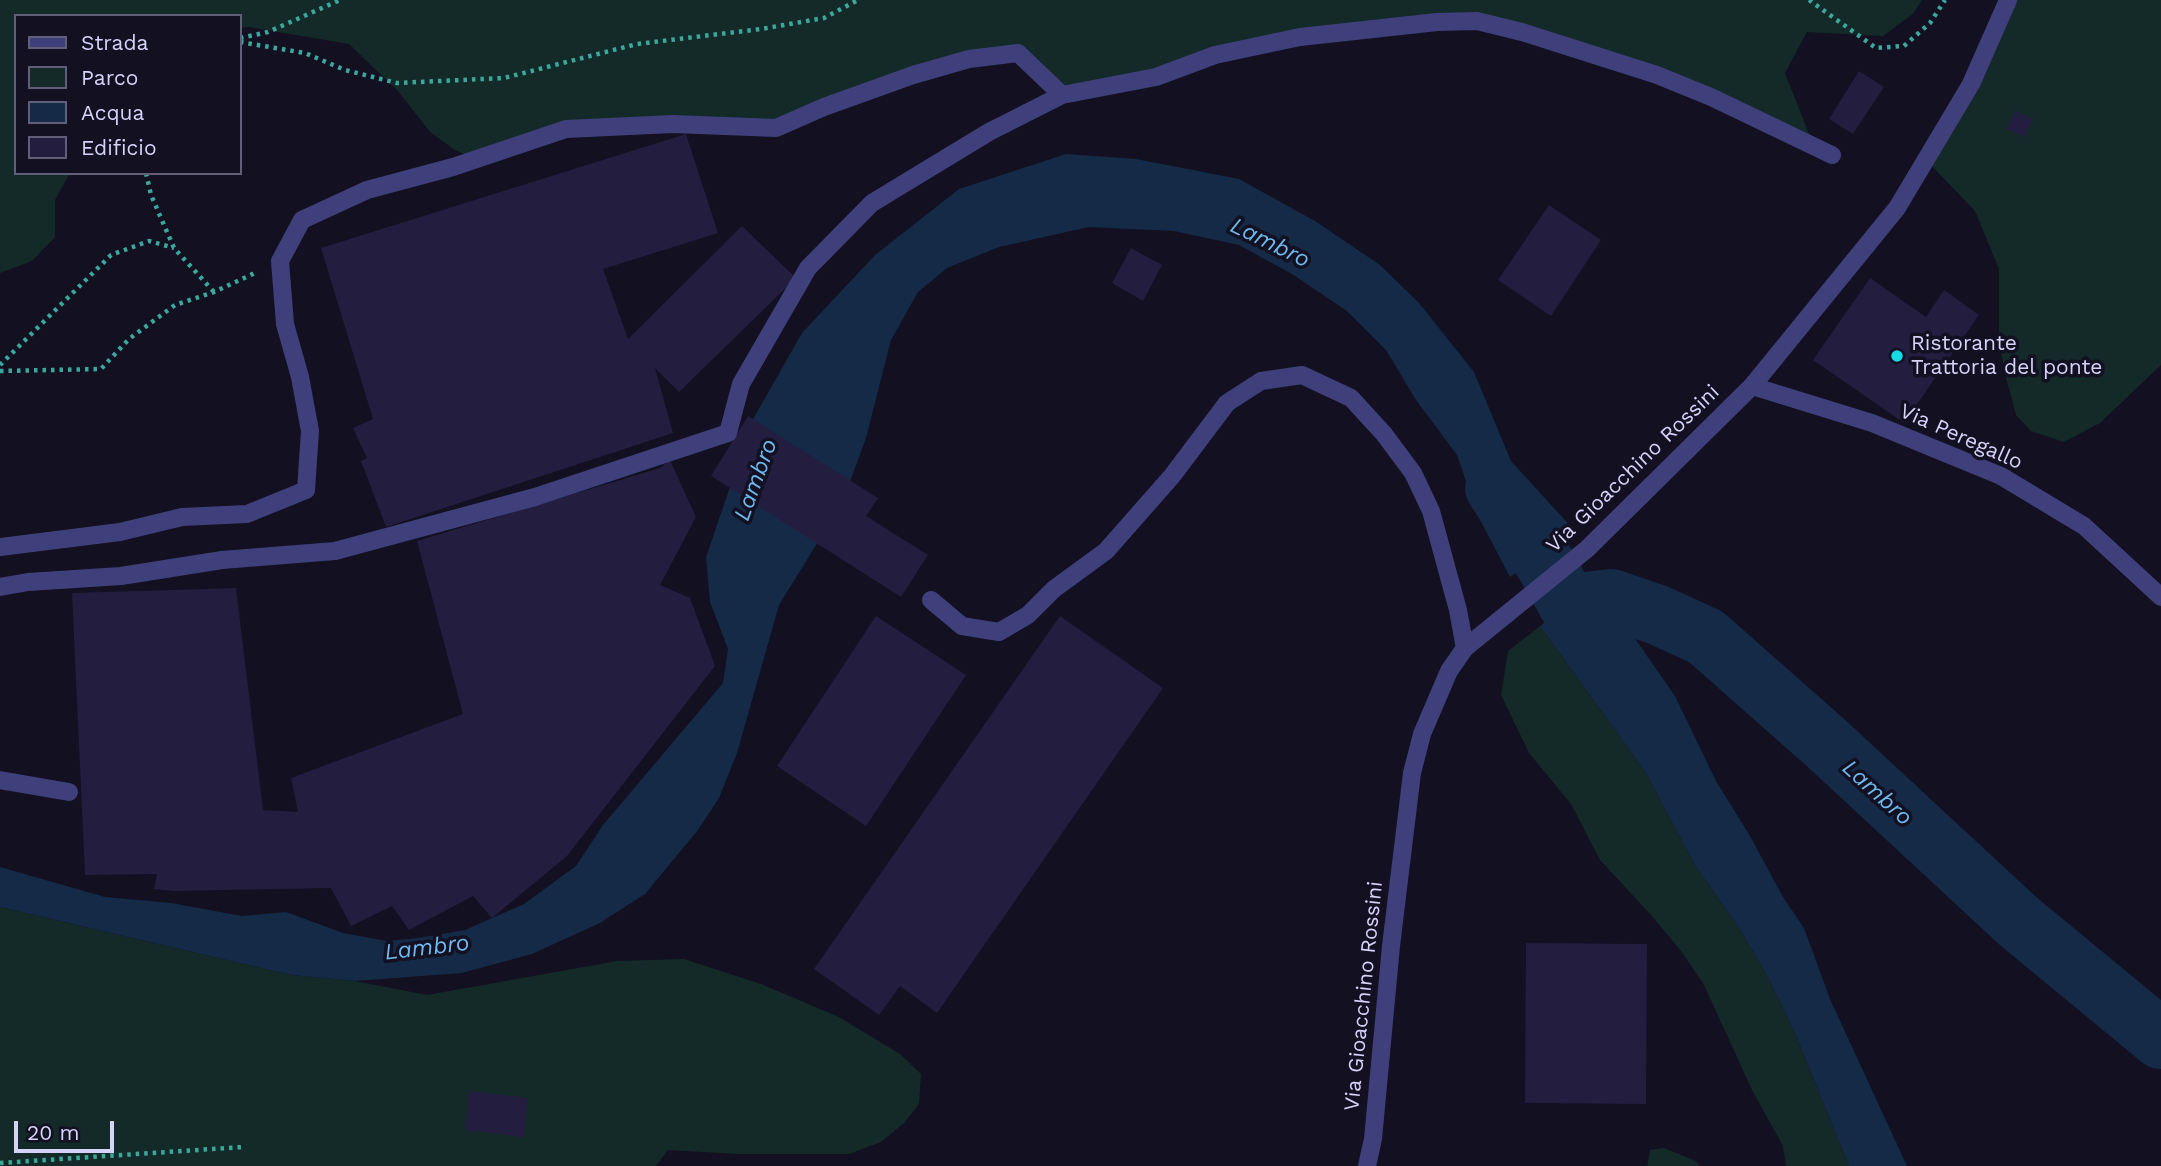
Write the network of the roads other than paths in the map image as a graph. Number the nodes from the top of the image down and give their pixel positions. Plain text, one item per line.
1 (2008, 0) edge
2 (1062, 95) junction
3 (1832, 155) dead end
4 (1752, 386) junction
5 (0, 547) edge
6 (0, 587) edge
7 (2161, 597) edge
8 (931, 600) dead end
9 (1465, 648) junction
10 (0, 780) edge
11 (69, 792) dead end
12 (1367, 1166) edge

1 - 4 street, Via Gioacchino Rossini
2 - 3 street
2 - 5 street
2 - 6 street
4 - 7 street, Via Peregallo
4 - 9 street, Via Gioacchino Rossini
8 - 9 street
9 - 12 street, Via Gioacchino Rossini
10 - 11 street

